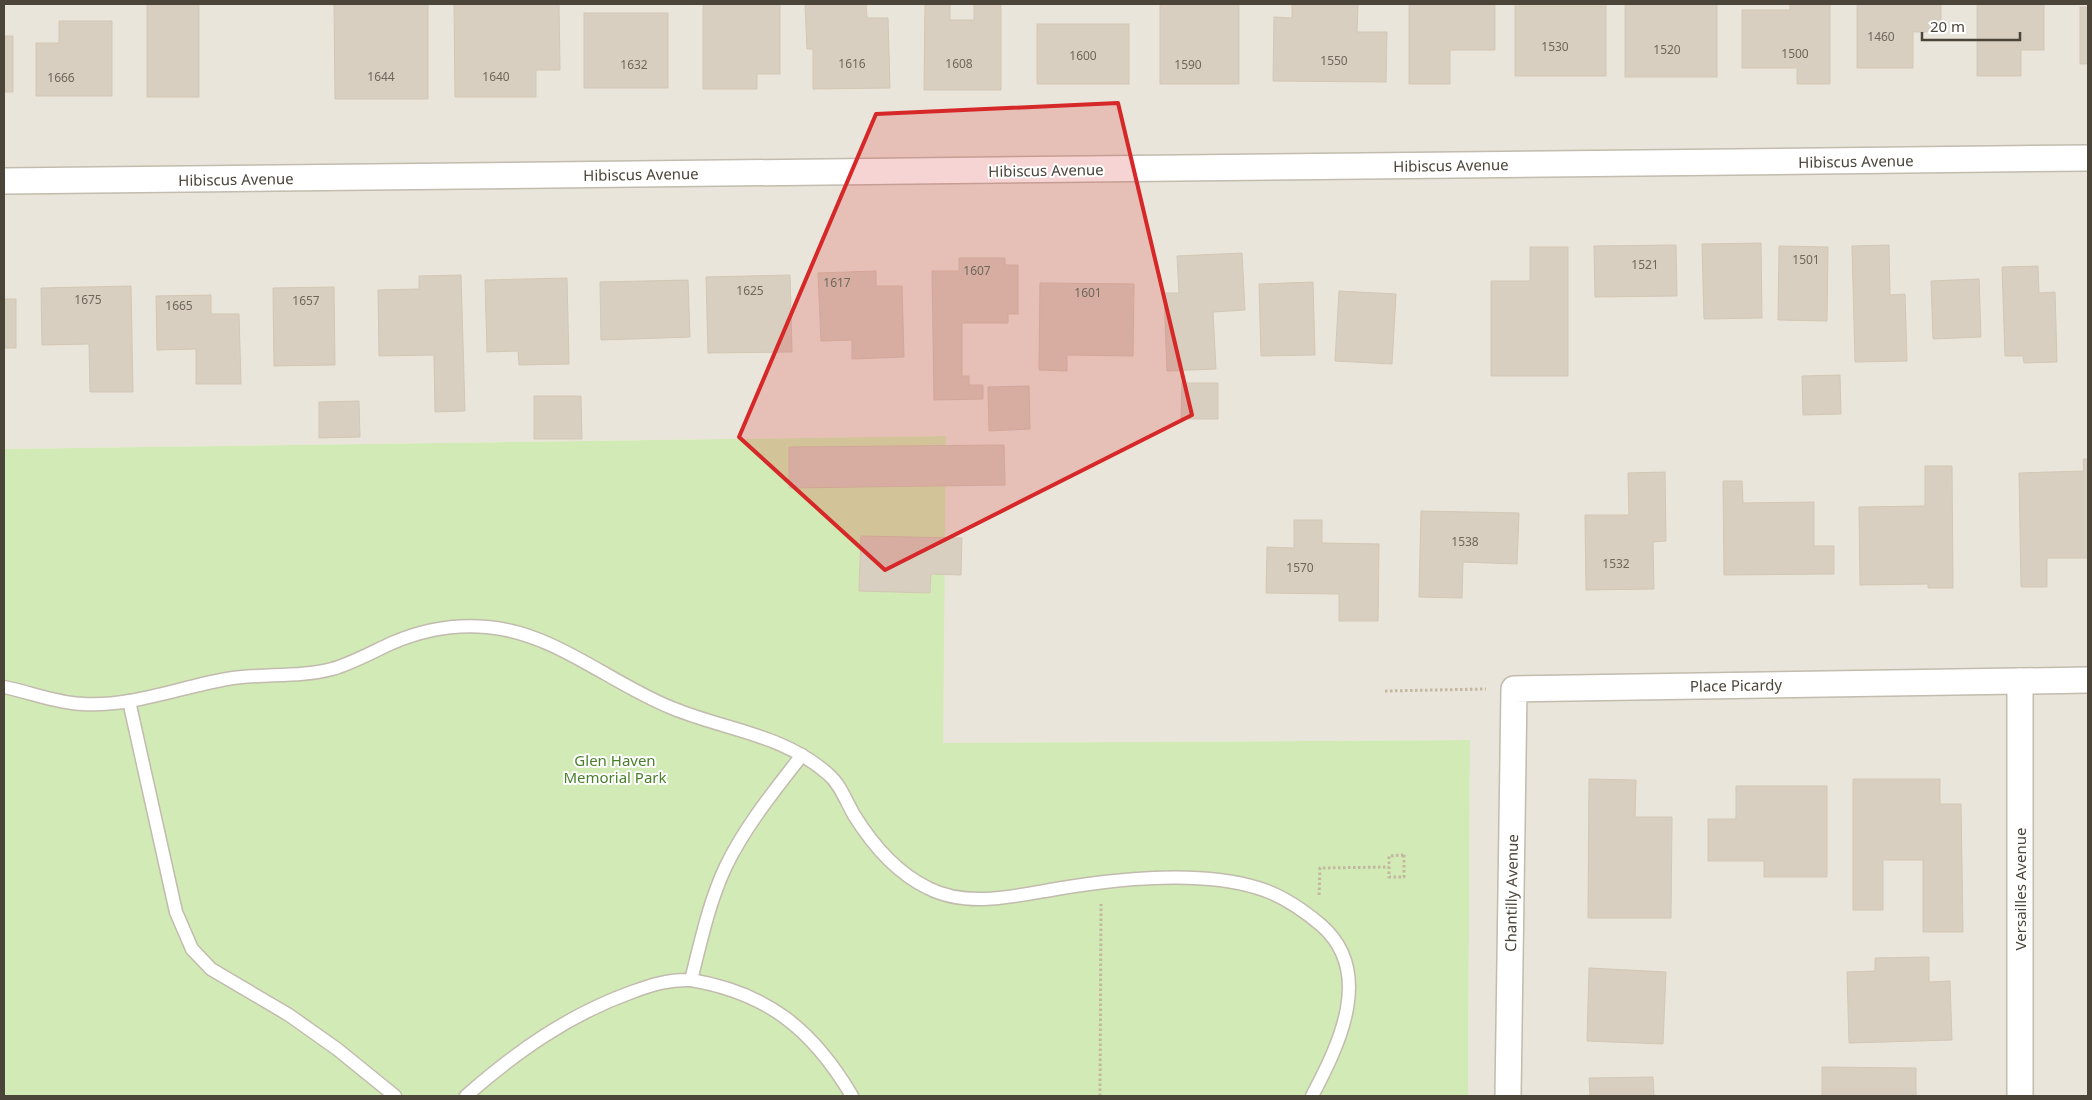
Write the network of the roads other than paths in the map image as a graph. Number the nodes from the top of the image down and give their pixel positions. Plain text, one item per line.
1 (2088, 158) edge
2 (4, 181) edge
3 (2088, 680) edge
4 (2020, 681) junction
5 (4, 687) edge
6 (1514, 689) joint
7 (129, 701) junction
8 (802, 755) junction
9 (691, 980) junction
10 (395, 1096) edge
11 (466, 1096) edge
12 (852, 1096) edge
13 (1312, 1096) edge
14 (1508, 1096) edge
15 (2020, 1096) edge

1 - 2 street, Hibiscus Avenue
3 - 4 street, Place Picardy
4 - 6 street, Place Picardy
4 - 15 street, Versailles Avenue
5 - 7 lane
6 - 14 street, Chantilly Avenue
7 - 8 lane
7 - 10 lane
8 - 9 lane
8 - 13 lane
9 - 11 lane
9 - 12 lane

